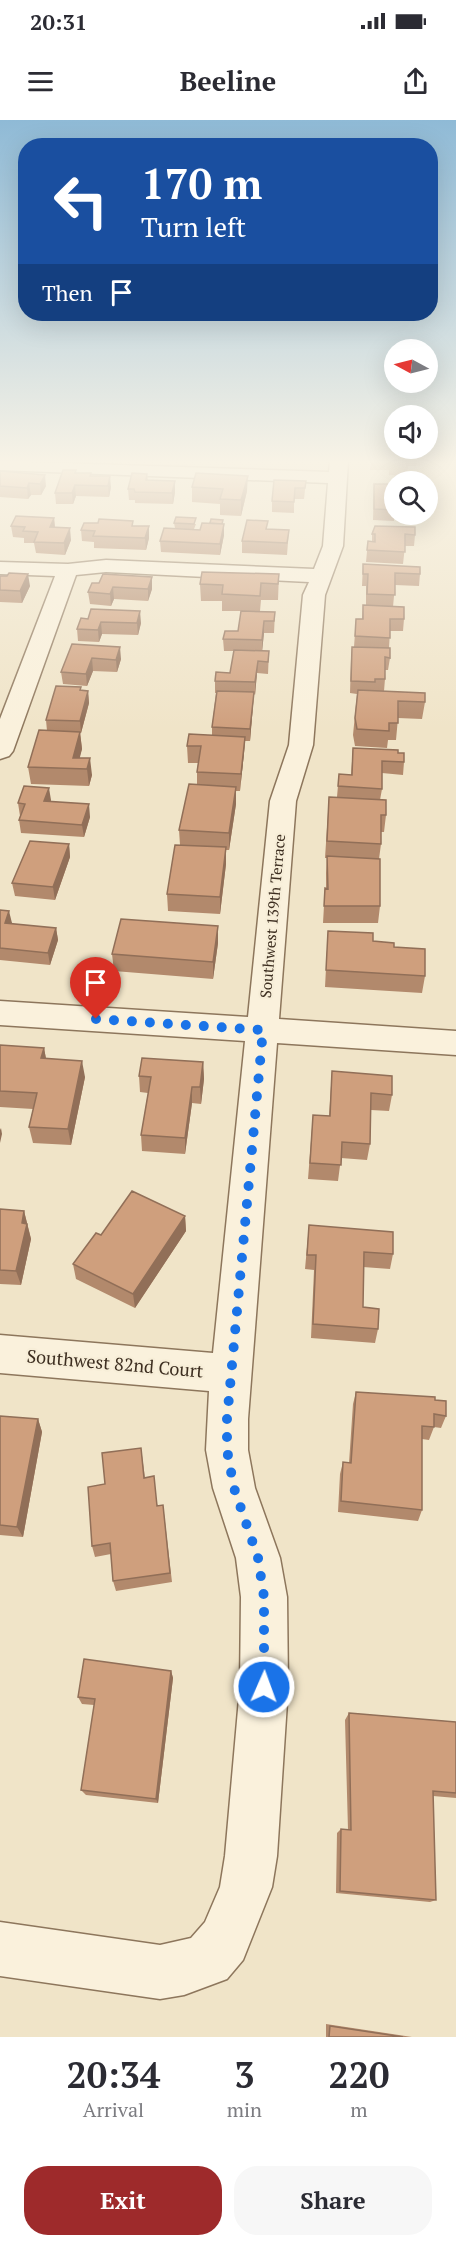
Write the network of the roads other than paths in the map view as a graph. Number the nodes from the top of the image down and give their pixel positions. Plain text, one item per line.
1 (331, 550) edge
2 (0, 568) edge
3 (68, 570) junction
4 (321, 576) junction
5 (9, 703) edge
6 (0, 751) edge
7 (0, 1012) edge
8 (263, 1030) junction
9 (456, 1043) edge
10 (0, 1354) edge
11 (231, 1374) junction
12 (0, 1949) edge

1 - 4 street, Southwest 139th Terrace
2 - 3 street
3 - 4 street
3 - 5 street
4 - 8 street, Southwest 139th Terrace
5 - 6 street
7 - 8 street
8 - 9 street
8 - 11 street, Southwest 139th Terrace
10 - 11 street, Southwest 82nd Court
11 - 12 street, Southwest 139th Terrace

